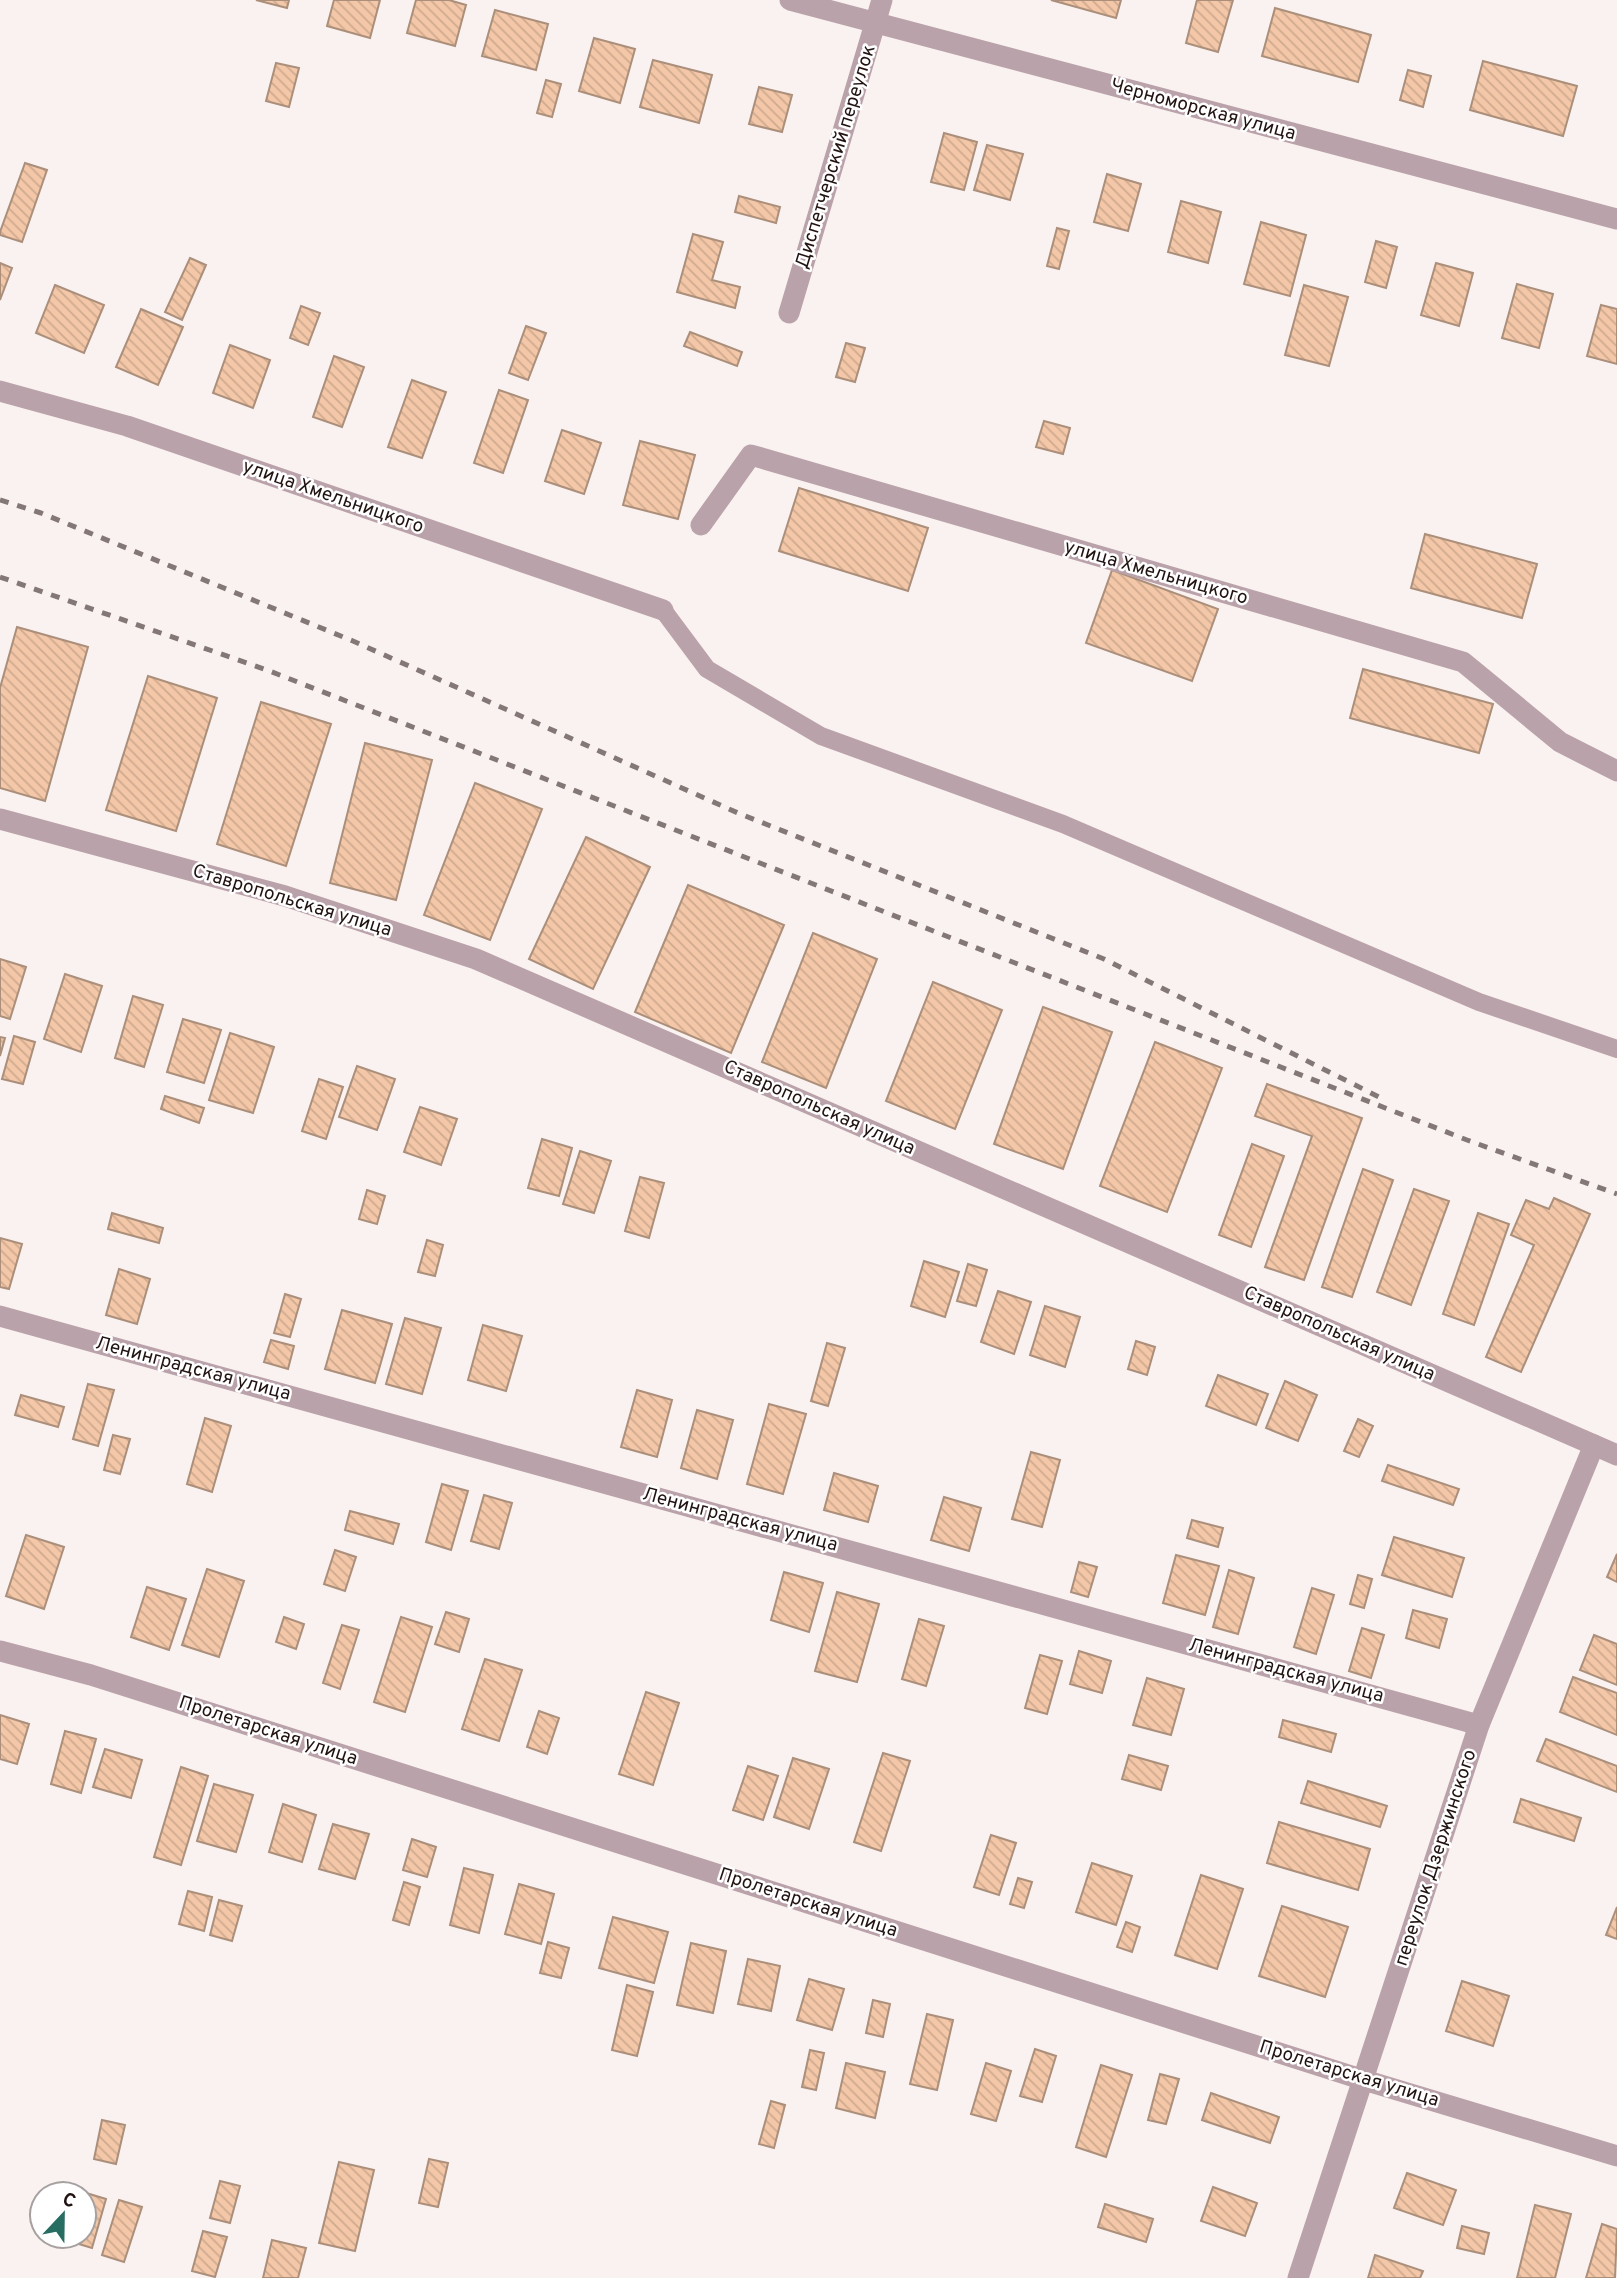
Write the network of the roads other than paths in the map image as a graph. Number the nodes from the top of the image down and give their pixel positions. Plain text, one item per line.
1 (790, 0) edge
2 (882, 0) edge
3 (876, 23) junction
4 (1617, 219) edge
5 (789, 313) dead end
6 (0, 391) edge
7 (701, 525) dead end
8 (663, 610) joint
9 (1617, 771) edge
10 (0, 819) edge
11 (1617, 1049) edge
12 (0, 1316) edge
13 (1594, 1445) junction
14 (1617, 1455) edge
15 (0, 1651) edge
16 (1479, 1725) junction
17 (1364, 2080) junction
18 (1617, 2156) edge
19 (1298, 2278) edge

1 - 3 street, Черноморская улица
2 - 3 street, Диспетчерский переулок
3 - 4 street, Черноморская улица
3 - 5 street, Диспетчерский переулок
6 - 8 street, улица Хмельницкого
7 - 9 street, улица Хмельницкого
8 - 11 lane
10 - 13 street, Ставропольская улица
12 - 16 street, Ленинградская улица
13 - 14 street, Ставропольская улица
13 - 16 street, переулок Дзержинского
15 - 17 street, Пролетарская улица
16 - 17 street, переулок Дзержинского
17 - 18 street, Пролетарская улица
17 - 19 street, переулок Дзержинского

